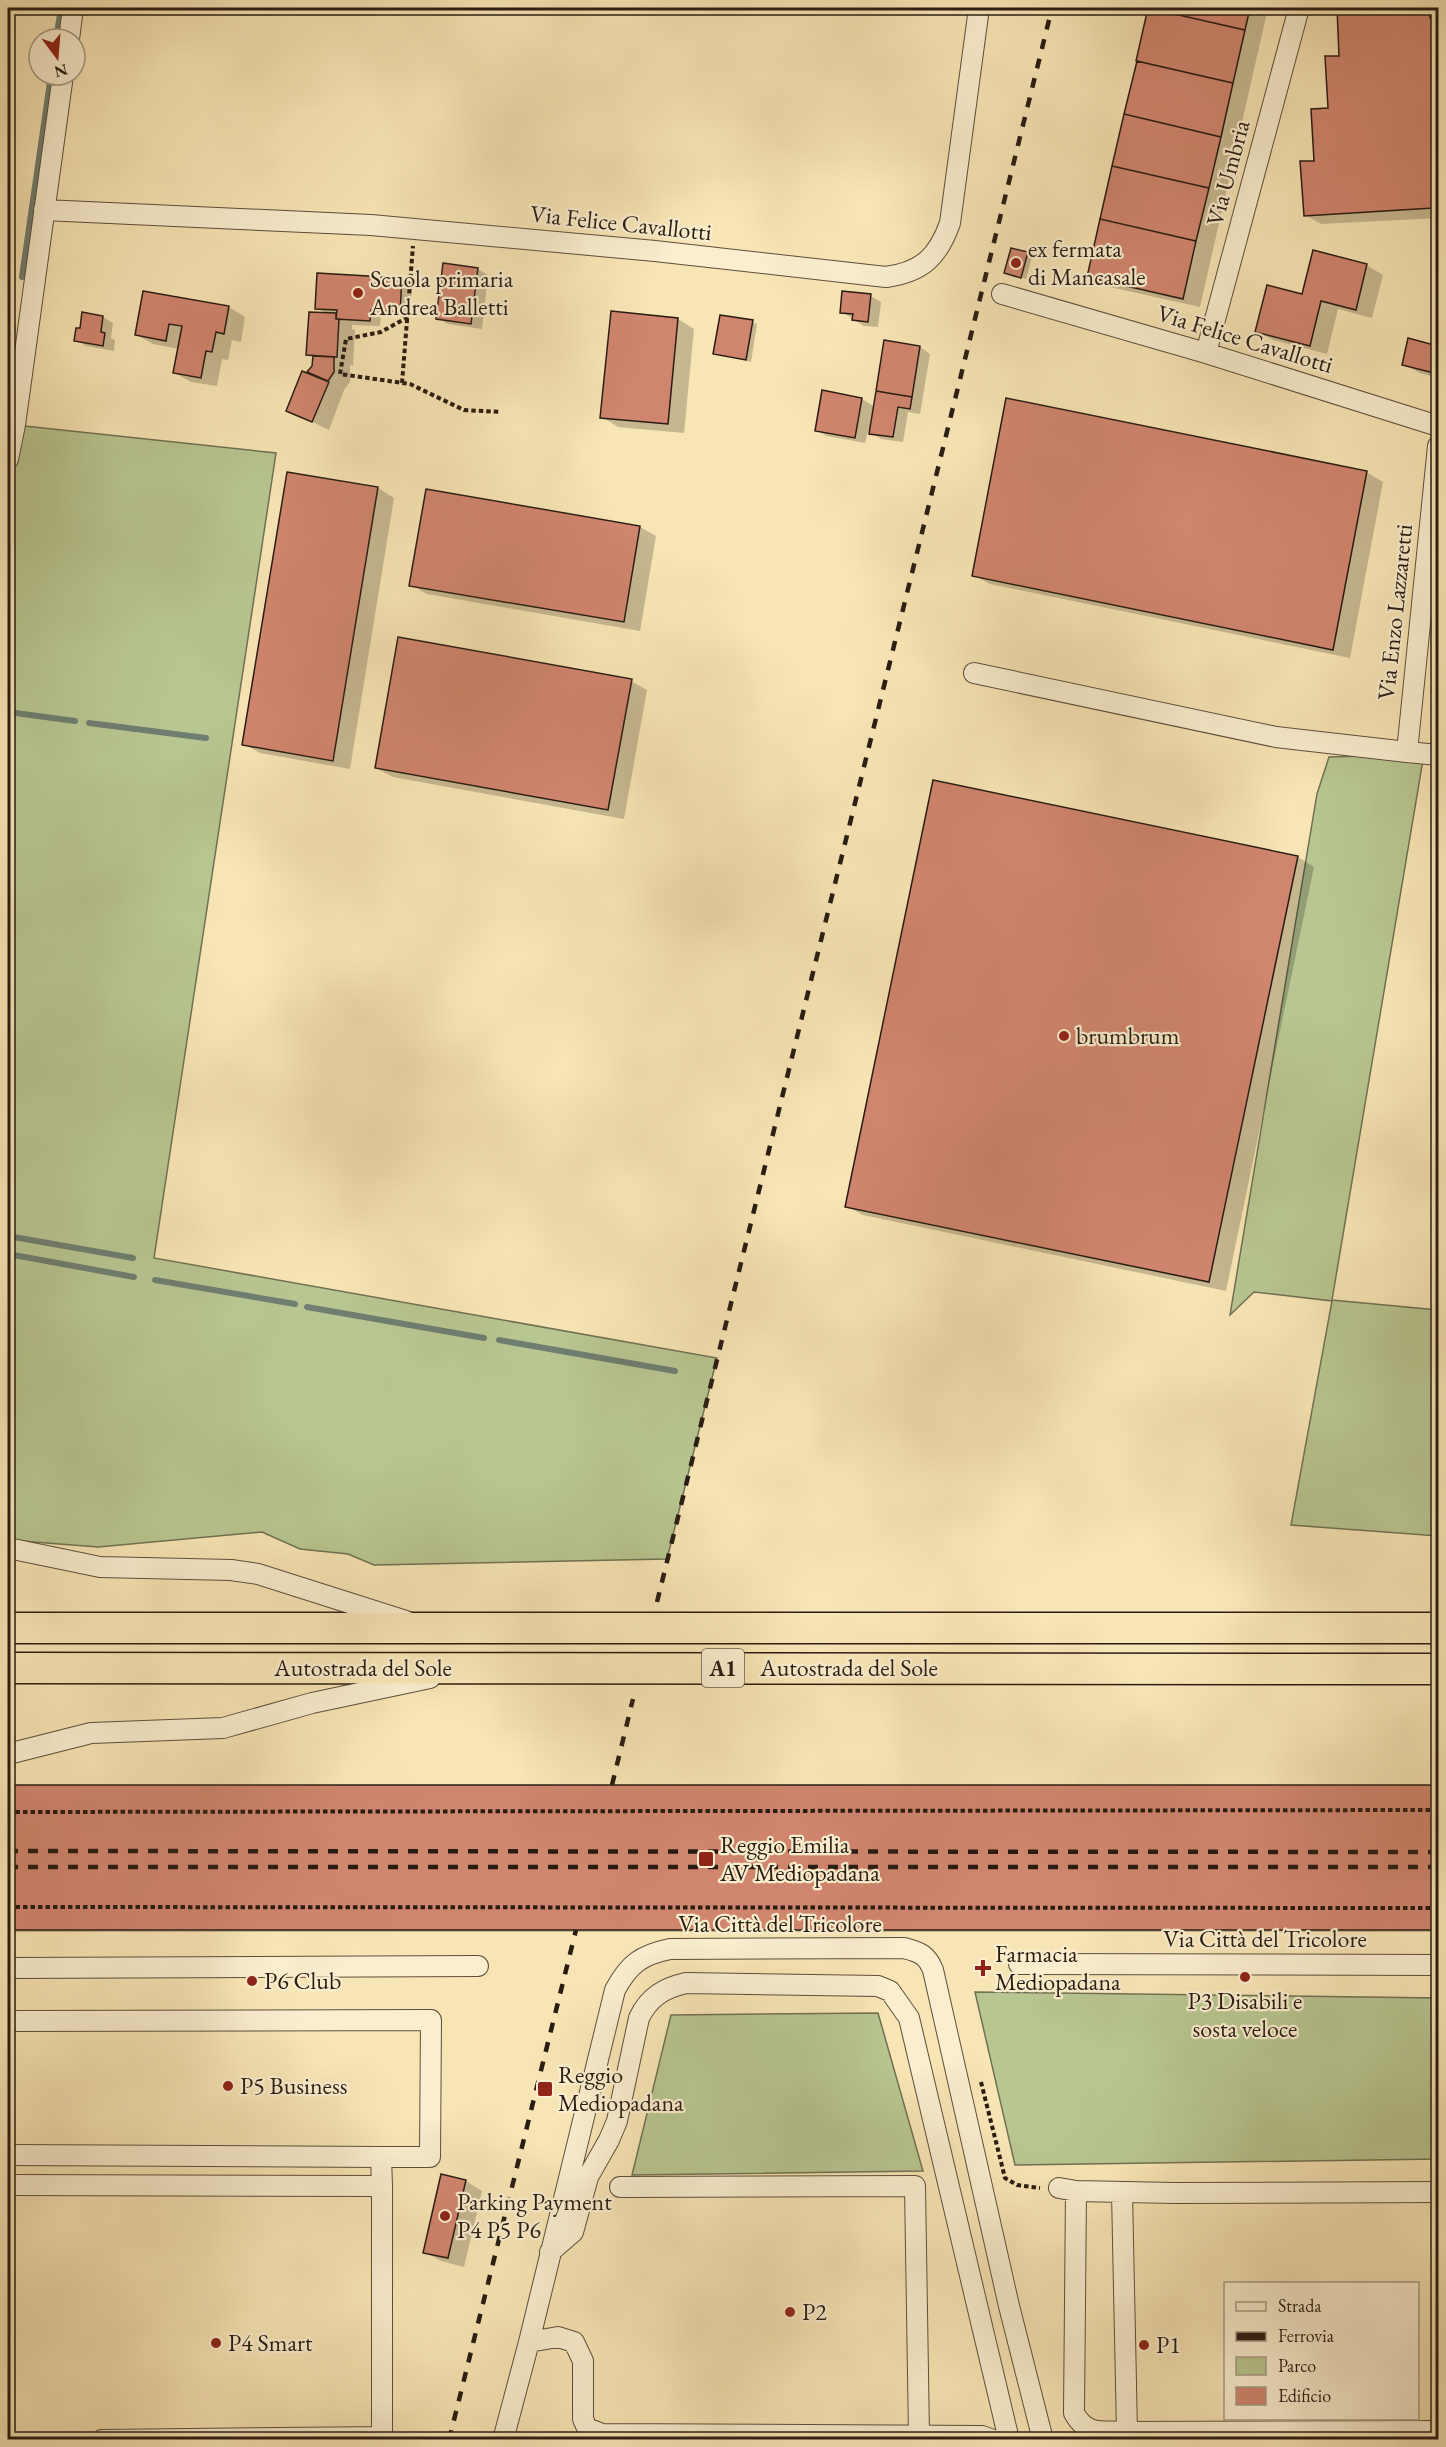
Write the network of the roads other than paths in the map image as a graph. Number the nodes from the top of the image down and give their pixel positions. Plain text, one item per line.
1 (73, 8) edge
2 (979, 8) edge
3 (1299, 8) edge
4 (71, 27) edge
5 (61, 87) edge
6 (44, 210) junction
7 (1002, 294) dead end
8 (1206, 353) junction
9 (1438, 426) edge
10 (1438, 446) edge
11 (8, 459) edge
12 (975, 674) dead end
13 (1407, 752) junction
14 (1438, 755) edge
15 (8, 1548) edge
16 (8, 1628) edge
17 (428, 1628) junction
18 (1438, 1628) edge
19 (8, 1668) edge
20 (477, 1668) junction
21 (1438, 1669) edge
22 (8, 1755) edge
23 (1019, 1964) dead end
24 (1438, 1965) edge
25 (478, 1966) dead end
26 (8, 1968) edge
27 (8, 2021) edge
28 (8, 2155) edge
29 (381, 2157) junction
30 (8, 2185) edge
31 (382, 2186) junction
32 (620, 2187) dead end
33 (1122, 2192) junction
34 (1438, 2192) edge
35 (550, 2252) junction
36 (529, 2342) junction
37 (1438, 2431) edge
38 (1127, 2432) junction
39 (919, 2436) junction
40 (102, 2439) edge
41 (502, 2439) edge
42 (993, 2439) edge
43 (1009, 2439) edge
44 (1043, 2439) edge

1 - 4 street
2 - 6 street, Via Felice Cavallotti
3 - 8 street, Via Umbria
5 - 6 street
6 - 11 street
7 - 8 street, Via Felice Cavallotti
8 - 9 street, Via Felice Cavallotti
10 - 13 street, Via Enzo Lazzaretti
12 - 13 street
13 - 14 street
15 - 17 street
16 - 17 highway, Autostrada del Sole / A1
17 - 18 highway, Autostrada del Sole / A1
19 - 20 highway, Autostrada del Sole / A1
20 - 21 highway, Autostrada del Sole / A1
20 - 22 street
23 - 24 street, Via Città del Tricolore
25 - 26 street
27 - 29 street
28 - 29 street
29 - 31 street
30 - 31 street
31 - 40 street
32 - 39 street
33 - 34 street
33 - 38 street
33 - 38 street
35 - 36 street, Via Città del Tricolore
35 - 43 street
35 - 44 street, Via Città del Tricolore
36 - 39 street
36 - 41 street, Via Città del Tricolore
37 - 38 street
39 - 42 street

